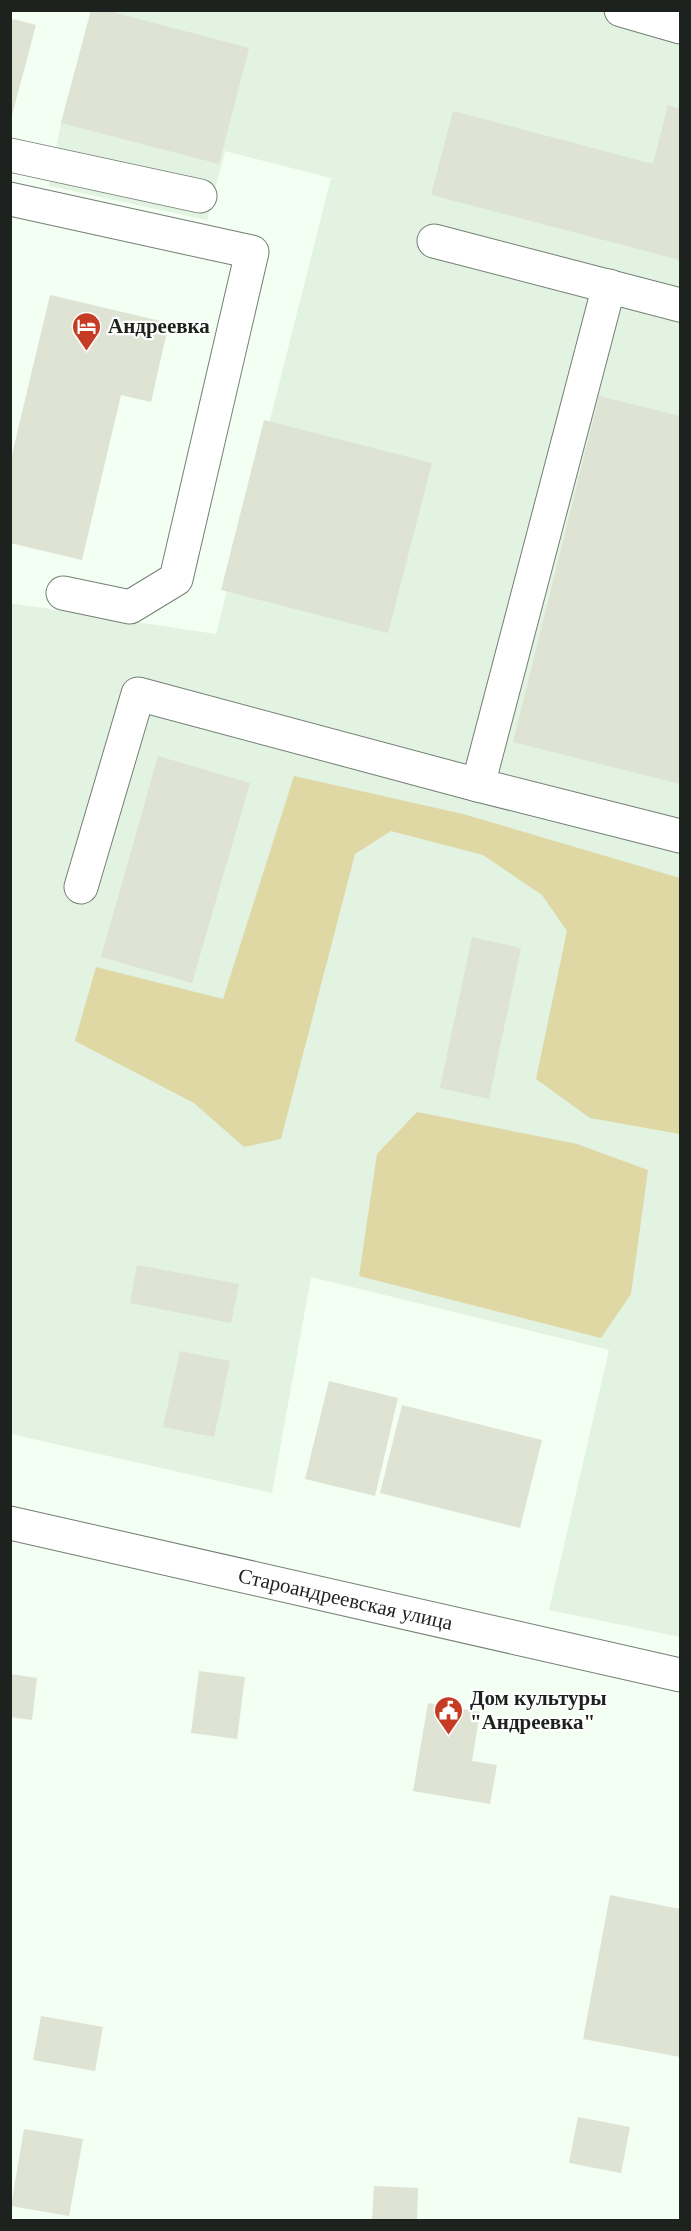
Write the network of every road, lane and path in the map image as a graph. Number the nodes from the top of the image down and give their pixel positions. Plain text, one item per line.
1 (621, 10) edge
2 (681, 27) edge
3 (10, 155) edge
4 (200, 196) dead end
5 (10, 199) edge
6 (434, 241) dead end
7 (609, 286) junction
8 (681, 305) edge
9 (63, 593) dead end
10 (478, 785) junction
11 (681, 836) edge
12 (81, 888) dead end
13 (10, 1523) edge
14 (681, 1675) edge

1 - 2 street
3 - 4 street
5 - 9 street
6 - 7 street
7 - 8 street
7 - 10 street
10 - 11 street
10 - 12 street
13 - 14 street, Староандреевская улица

